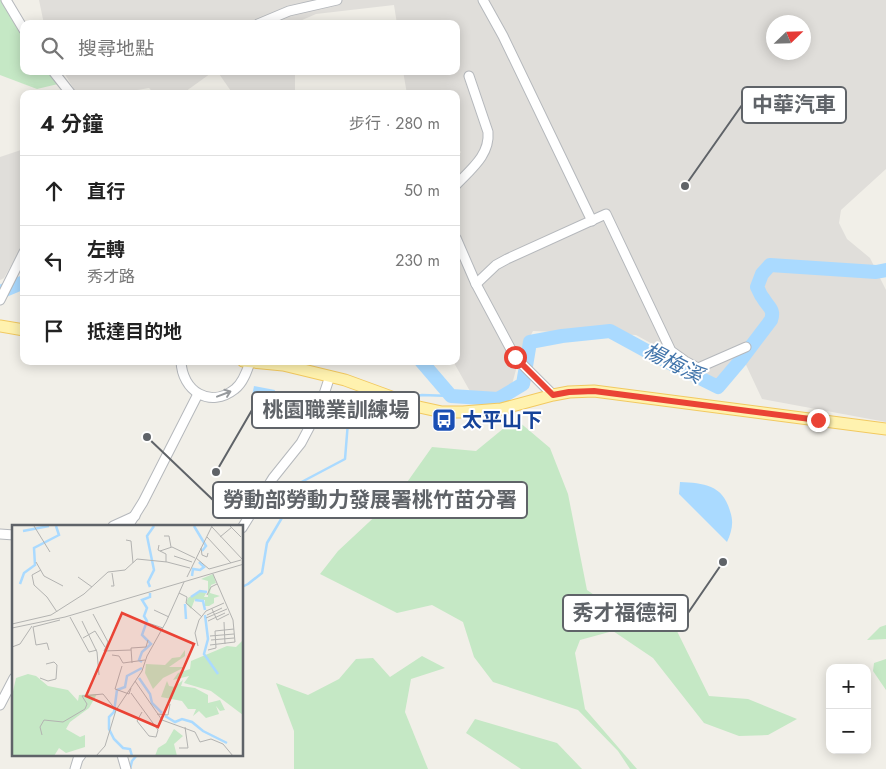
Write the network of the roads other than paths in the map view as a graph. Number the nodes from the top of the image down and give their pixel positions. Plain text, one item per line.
1 (6, 0) edge
2 (337, 0) edge
3 (484, 0) edge
4 (268, 20) edge
5 (20, 23) edge
6 (56, 75) edge
7 (469, 76) dead end
8 (68, 90) edge
9 (460, 181) edge
10 (592, 221) junction
11 (460, 247) edge
12 (20, 260) edge
13 (476, 284) junction
14 (0, 300) edge
15 (0, 326) edge
16 (20, 329) edge
17 (746, 347) dead end
18 (182, 365) edge
19 (246, 365) edge
20 (283, 365) edge
21 (330, 376) junction
22 (198, 394) junction
23 (553, 395) junction
24 (886, 429) edge
25 (135, 516) junction
26 (115, 525) edge
27 (129, 525) edge
28 (244, 525) edge
29 (12, 682) edge
30 (0, 705) edge
31 (80, 756) edge
32 (122, 756) edge
33 (75, 769) edge
34 (126, 769) edge

1 - 5 street
2 - 4 street
3 - 10 street
6 - 8 street
7 - 9 street
10 - 13 street
10 - 17 street
11 - 13 street
12 - 14 street
13 - 23 street
15 - 16 main road
18 - 22 street
22 -> 19 street
20 - 21 main road
21 - 23 main road
21 - 28 street
22 - 25 street
23 - 24 main road
25 - 26 street
25 - 27 street
29 - 30 street
31 - 33 street
32 - 34 street

